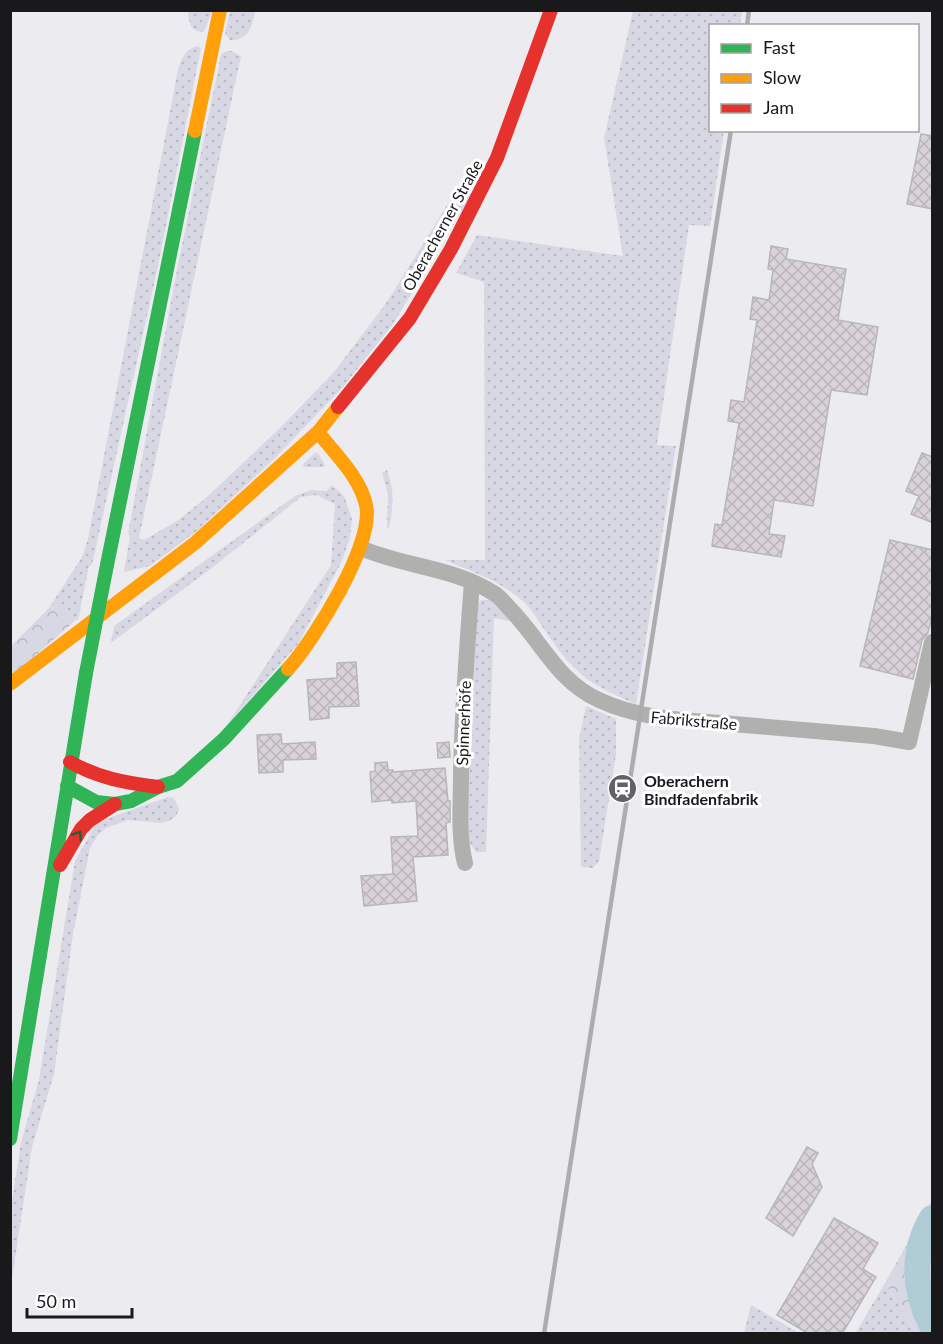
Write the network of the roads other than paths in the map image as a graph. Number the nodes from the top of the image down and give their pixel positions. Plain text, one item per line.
1 (220, 10) edge
2 (551, 10) edge
3 (318, 432) junction
4 (361, 548) junction
5 (472, 582) junction
6 (933, 642) edge
7 (10, 684) edge
8 (70, 762) junction
9 (67, 786) junction
10 (158, 787) junction
11 (115, 804) junction
12 (465, 863) dead end
13 (53, 877) junction
14 (10, 1139) edge

1 - 8 main road, bridge
2 - 3 main road, Oberacherner Straße
3 - 4 main road
3 - 7 main road, Oberacherner Straße
4 - 5 street, Fabrikstraße
4 - 10 main road
5 - 6 street, Fabrikstraße
5 - 12 street, Spinnerhöfe
8 - 9 main road
8 - 10 main road
9 - 11 main road
9 - 13 main road
10 - 11 main road
13 -> 11 main road
13 - 14 main road

